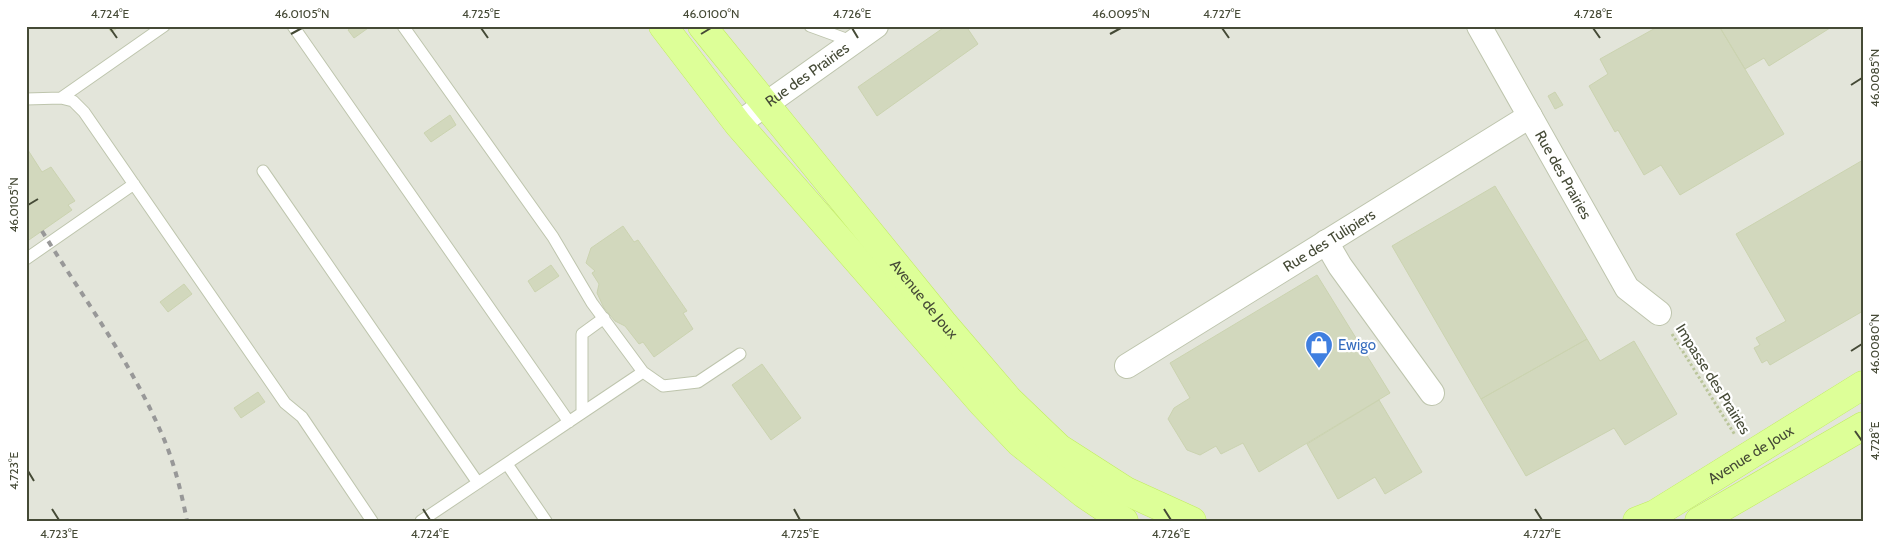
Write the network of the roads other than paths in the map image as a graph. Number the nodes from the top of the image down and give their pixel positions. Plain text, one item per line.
1 (164, 26) edge
2 (293, 26) edge
3 (403, 26) edge
4 (663, 26) edge
5 (702, 26) edge
6 (810, 26) edge
7 (876, 26) edge
8 (1480, 26) edge
9 (854, 42) junction
10 (61, 98) junction
11 (26, 100) edge
12 (765, 104) junction
13 (1530, 116) junction
14 (738, 124) junction
15 (263, 171) dead end
16 (134, 184) junction
17 (1326, 242) junction
18 (26, 259) edge
19 (1659, 313) road end
20 (604, 318) junction
21 (740, 354) dead end
22 (1127, 366) dead end
23 (643, 372) junction
24 (1863, 385) edge
25 (1432, 393) dead end
26 (582, 412) junction
27 (569, 422) junction
28 (1863, 426) edge
29 (506, 464) junction
30 (478, 483) junction
31 (372, 521) edge
32 (421, 521) edge
33 (546, 521) edge
34 (1124, 521) edge
35 (1192, 521) edge
36 (1638, 521) edge
37 (1699, 521) edge

1 - 10 lane
2 - 27 lane
3 - 20 lane
4 - 14 main road, Avenue de Joux
5 - 12 main road, Avenue de Joux
6 - 9 lane
7 - 9 street, Rue des Prairies
8 - 13 street, Rue des Prairies
9 - 12 street, Rue des Prairies
10 - 11 lane
10 - 16 lane
12 - 14 street, Rue des Prairies
12 - 35 main road, Avenue de Joux
13 - 17 street, Rue des Tulipiers
13 - 19 street, Rue des Prairies
14 - 34 main road, Avenue de Joux
15 - 30 lane
16 - 18 lane
16 - 31 lane
17 - 22 street, Rue des Tulipiers
17 - 25 street
20 - 23 lane
20 - 26 lane
21 - 23 lane
23 - 26 lane
24 - 36 main road, Avenue de Joux
26 - 27 lane
27 - 29 lane
28 - 37 main road, Avenue de Joux
29 - 30 lane
29 - 33 lane
30 - 32 lane

